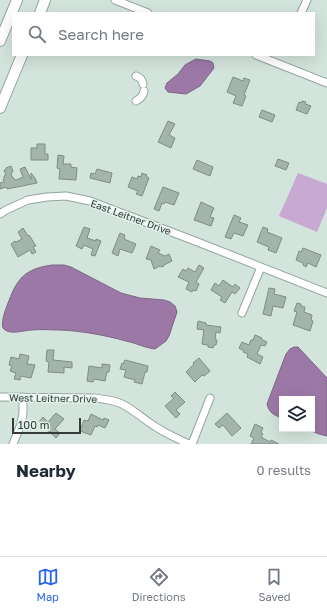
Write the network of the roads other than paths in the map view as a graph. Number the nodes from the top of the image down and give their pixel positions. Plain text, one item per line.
1 (17, 0) edge
2 (46, 0) edge
3 (115, 0) edge
4 (307, 0) edge
5 (12, 12) edge
6 (12, 12) edge
7 (40, 12) edge
8 (145, 12) edge
9 (301, 12) edge
10 (0, 41) edge
11 (22, 56) edge
12 (259, 56) edge
13 (278, 56) edge
14 (275, 62) junction
15 (136, 76) dead end
16 (327, 83) edge
17 (136, 101) dead end
18 (0, 108) edge
19 (0, 214) edge
20 (261, 267) junction
21 (327, 293) edge
22 (242, 313) dead end
23 (0, 397) edge
24 (23, 397) junction
25 (210, 398) dead end
26 (13, 444) edge
27 (190, 444) edge

1 - 5 highway
2 - 7 highway
3 - 8 street
4 - 9 street
6 - 10 highway
11 - 18 highway
12 - 14 street
13 - 14 street
14 - 16 street
15 - 17 street
19 - 20 street, East Leitner Drive
20 - 21 street, East Leitner Drive
20 - 22 street
23 - 24 street, West Leitner Drive
24 - 26 street
24 - 27 street, West Leitner Drive
25 - 27 street, West Leitner Drive

